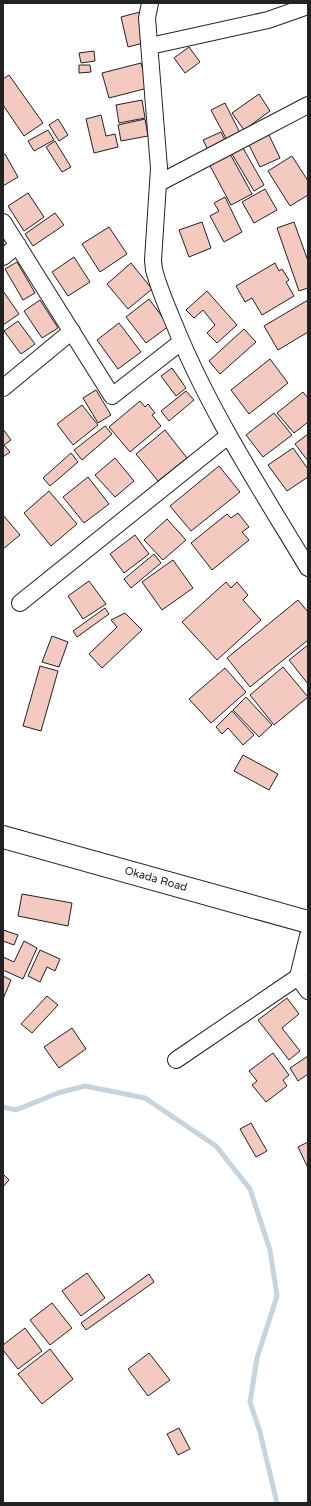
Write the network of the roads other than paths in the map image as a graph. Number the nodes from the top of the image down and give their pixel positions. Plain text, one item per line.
1 (150, 3) edge
2 (308, 6) edge
3 (150, 46) junction
4 (308, 105) edge
5 (159, 183) junction
6 (3, 222) edge
7 (18, 245) junction
8 (3, 257) edge
9 (72, 331) junction
10 (181, 342) junction
11 (3, 388) edge
12 (228, 436) junction
13 (308, 568) edge
14 (20, 603) dead end
15 (3, 836) edge
16 (308, 922) edge
17 (308, 936) edge
18 (298, 977) junction
19 (308, 991) edge
20 (176, 1060) dead end

1 - 3 street
2 - 3 street
3 - 5 street
4 - 5 street
5 - 10 street
6 - 7 street
7 - 8 street
7 - 9 street
9 - 10 street
9 - 11 street
10 - 12 street
12 - 13 street
12 - 14 street
15 - 16 street, Okada Road
17 - 18 street
18 - 19 street
18 - 20 street

